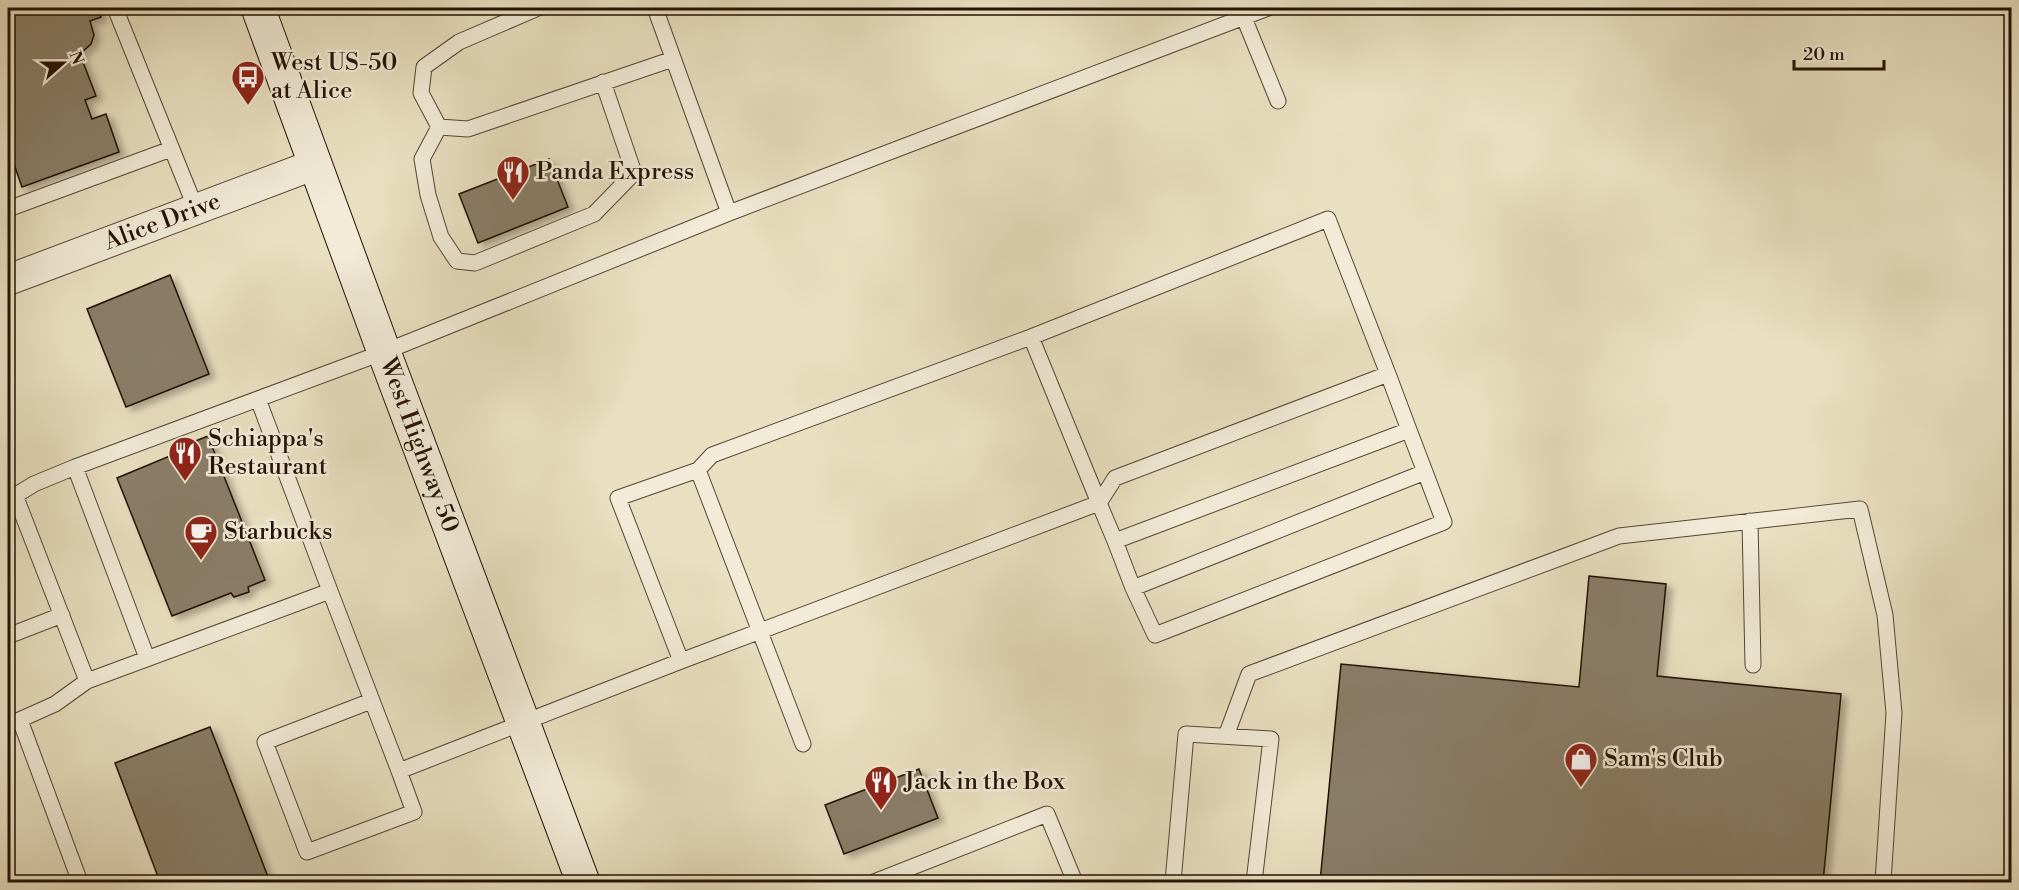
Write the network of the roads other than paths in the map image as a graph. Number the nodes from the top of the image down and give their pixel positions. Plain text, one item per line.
1 (115, 8) edge
2 (258, 8) edge
3 (538, 8) edge
4 (655, 8) edge
5 (1268, 8) edge
6 (1242, 12) edge
7 (673, 59) junction
8 (603, 82) junction
9 (1278, 101) dead end
10 (439, 127) junction
11 (171, 149) junction
12 (316, 164) junction
13 (8, 209) edge
14 (196, 209) junction
15 (729, 213) junction
16 (8, 280) edge
17 (1031, 337) junction
18 (384, 352) junction
19 (1388, 375) junction
20 (258, 399) junction
21 (1409, 430) junction
22 (75, 467) junction
23 (698, 470) junction
24 (1425, 472) junction
25 (11, 498) edge
26 (1099, 503) junction
27 (1750, 521) junction
28 (1115, 541) junction
29 (1133, 588) junction
30 (330, 591) junction
31 (62, 615) junction
32 (761, 632) junction
33 (8, 636) edge
34 (147, 658) junction
35 (681, 661) junction
36 (1753, 665) dead end
37 (87, 681) junction
38 (371, 701) junction
39 (14, 723) edge
40 (524, 723) junction
41 (1226, 736) junction
42 (803, 744) dead end
43 (399, 771) junction
44 (80, 882) edge
45 (583, 882) edge
46 (873, 882) edge
47 (1075, 882) edge
48 (1173, 882) edge
49 (1254, 882) edge
50 (1883, 882) edge

1 - 11 lane
2 - 12 main road, West Highway 50
3 - 10 lane
4 - 7 lane
5 - 6 lane
6 - 9 lane
6 - 15 lane
7 - 8 lane
7 - 15 lane
8 - 10 lane
8 - 10 lane
11 - 13 lane
11 - 14 lane
12 - 14 street, Alice Drive
12 - 18 main road, West Highway 50
14 - 16 street, Alice Drive
15 - 18 lane
17 - 19 lane
17 - 23 lane
17 - 26 lane
18 - 20 lane
18 - 40 main road, West Highway 50
19 - 21 lane
19 - 26 lane
20 - 22 lane
20 - 30 lane
21 - 24 lane
21 - 28 lane
22 - 25 lane
22 - 34 lane
23 - 32 lane
23 - 35 lane
24 - 29 lane
24 - 29 lane
25 - 31 lane
26 - 28 lane
26 - 32 lane
27 - 36 lane
27 - 41 lane
27 - 50 lane
28 - 29 lane
30 - 34 lane
30 - 38 lane
31 - 33 lane
31 - 37 lane
32 - 35 lane
32 - 42 lane
34 - 37 lane
35 - 40 lane
37 - 39 lane
38 - 43 lane
38 - 43 lane
39 - 44 lane
40 - 43 lane
40 - 45 main road, West Highway 50
41 - 48 lane
41 - 49 lane
46 - 47 lane

